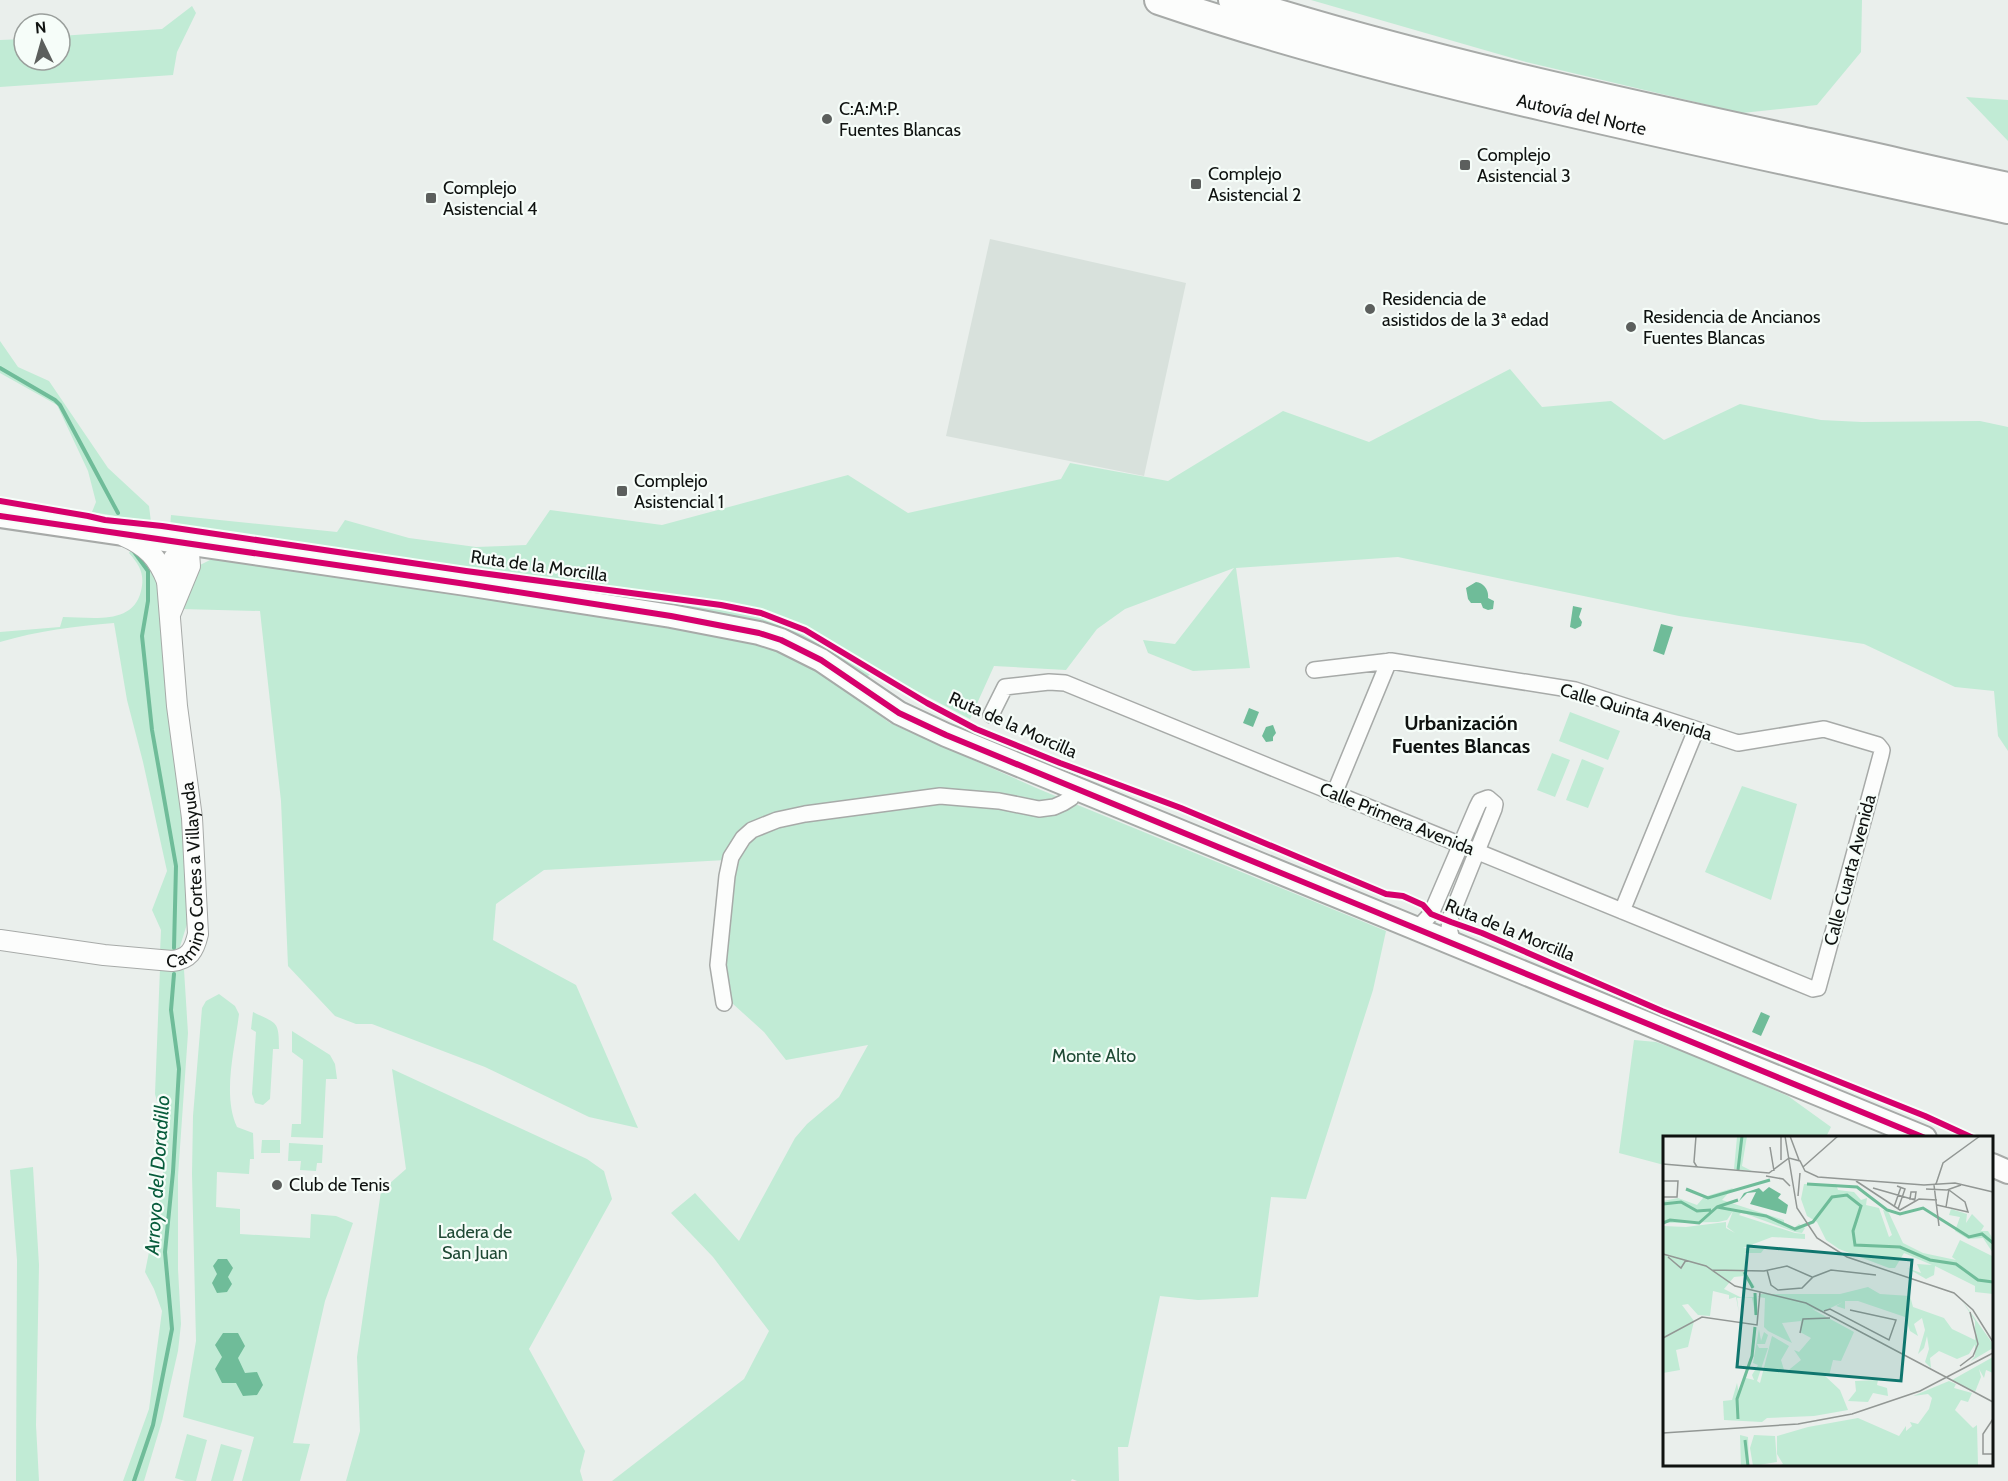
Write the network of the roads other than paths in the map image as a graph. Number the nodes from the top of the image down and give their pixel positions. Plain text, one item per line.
1 (1159, 0) edge
2 (1233, 0) edge
3 (2008, 187) edge
4 (2008, 209) edge
5 (0, 516) edge
6 (122, 535) junction
7 (192, 550) junction
8 (167, 581) junction
9 (170, 615) junction
10 (1389, 661) junction
11 (1314, 670) dead end
12 (991, 715) dead end
13 (1696, 730) junction
14 (1882, 750) joint
15 (1075, 789) junction
16 (1334, 794) junction
17 (1461, 845) junction
18 (1478, 852) junction
19 (1622, 911) junction
20 (1418, 929) junction
21 (0, 940) edge
22 (1453, 944) junction
23 (1816, 989) joint
24 (724, 1003) dead end
25 (1923, 1136) edge
26 (1993, 1165) edge
27 (2008, 1172) edge

1 - 4 highway, Autovía del Norte
2 - 3 highway, Autovía del Norte
5 - 6 main road
6 - 7 main road
6 - 8 street, Camino Cortes a Villayuda
7 - 8 street, Camino Cortes a Villayuda
7 - 9 street, Camino Cortes a Villayuda
7 - 15 main road
8 - 9 street, Camino Cortes a Villayuda
9 - 21 street, Camino Cortes a Villayuda
10 - 11 street, Calle Quinta Avenida
10 - 13 street, Calle Quinta Avenida
10 - 16 street
12 - 16 street, Calle Primera Avenida
13 - 14 street, Calle Quinta Avenida
13 - 19 street
14 - 23 street, Calle Cuarta Avenida
15 - 20 main road
15 - 24 street
16 - 17 street, Calle Primera Avenida
17 - 18 street, Calle Primera Avenida
17 - 18 street
17 - 20 street
18 - 19 street, Calle Primera Avenida
18 - 22 street
19 - 23 street, Calle Primera Avenida
20 - 22 main road
22 - 25 main road
26 - 27 main road

